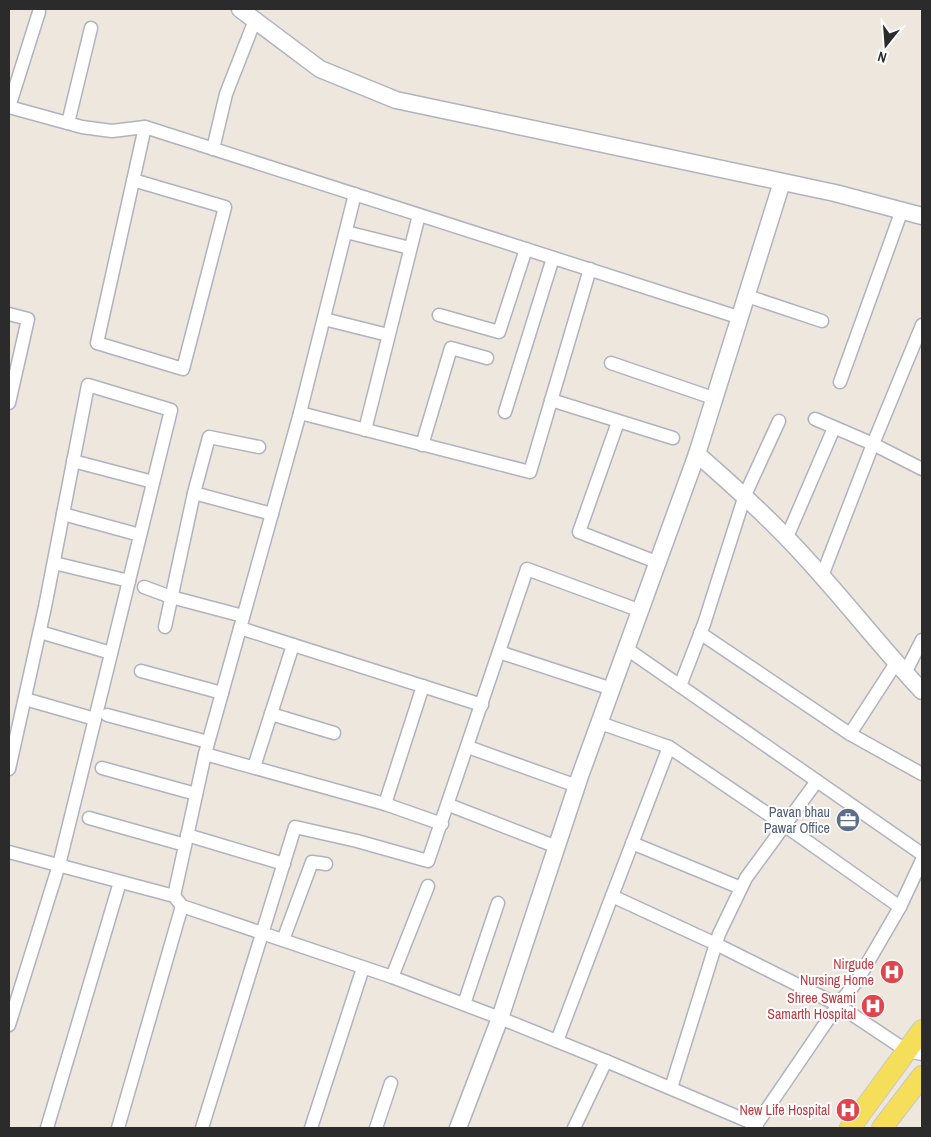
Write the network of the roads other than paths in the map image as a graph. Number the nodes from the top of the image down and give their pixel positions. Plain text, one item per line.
1 (240, 9) edge
2 (39, 12) dead end
3 (255, 20) junction
4 (91, 28) dead end
5 (9, 107) edge
6 (68, 124) junction
7 (145, 127) junction
8 (213, 149) junction
9 (133, 180) junction
10 (782, 182) junction
11 (355, 194) junction
12 (902, 210) junction
13 (419, 215) junction
14 (922, 216) edge
15 (346, 232) junction
16 (410, 248) junction
17 (526, 249) junction
18 (553, 258) junction
19 (590, 269) junction
20 (747, 296) junction
21 (9, 314) edge
22 (439, 315) dead end
23 (741, 318) junction
24 (324, 319) junction
25 (822, 321) dead end
26 (922, 325) edge
27 (388, 335) junction
28 (487, 358) dead end
29 (611, 363) dead end
30 (840, 382) dead end
31 (716, 399) junction
32 (551, 400) junction
33 (9, 403) edge
34 (505, 412) dead end
35 (300, 413) junction
36 (815, 419) dead end
37 (779, 421) dead end
38 (618, 422) junction
39 (834, 428) junction
40 (364, 430) junction
41 (672, 438) dead end
42 (873, 444) junction
43 (422, 445) junction
44 (259, 447) dead end
45 (698, 454) junction
46 (73, 461) junction
47 (922, 469) edge
48 (153, 482) junction
49 (194, 493) junction
50 (745, 495) junction
51 (63, 514) junction
52 (272, 514) junction
53 (140, 535) junction
54 (787, 537) junction
55 (54, 563) junction
56 (659, 563) junction
57 (822, 576) junction
58 (129, 581) junction
59 (144, 587) dead end
60 (171, 597) junction
61 (641, 611) junction
62 (242, 622) junction
63 (165, 627) dead end
64 (40, 632) junction
65 (700, 632) junction
66 (922, 640) edge
67 (292, 645) junction
68 (627, 649) junction
69 (499, 652) junction
70 (111, 653) junction
71 (900, 668) junction
72 (140, 671) dead end
73 (423, 686) junction
74 (680, 686) junction
75 (612, 689) junction
76 (922, 690) edge
77 (222, 693) junction
78 (24, 699) junction
79 (482, 704) junction
80 (271, 714) junction
81 (101, 717) junction
82 (600, 723) junction
83 (334, 733) dead end
84 (850, 734) junction
85 (468, 747) junction
86 (669, 747) junction
87 (207, 748) junction
88 (254, 767) junction
89 (102, 768) dead end
90 (9, 769) edge
91 (922, 774) edge
92 (817, 780) junction
93 (577, 786) junction
94 (196, 794) junction
95 (385, 804) junction
96 (449, 805) junction
97 (89, 818) dead end
98 (442, 824) junction
99 (784, 825) junction
100 (186, 840) junction
101 (632, 843) junction
102 (557, 847) junction
103 (9, 852) edge
104 (922, 854) edge
105 (922, 860) edge
106 (284, 864) junction
107 (326, 864) dead end
108 (59, 865) junction
109 (120, 882) junction
110 (428, 886) dead end
111 (741, 888) junction
112 (612, 896) junction
113 (178, 901) junction
114 (498, 903) dead end
115 (900, 908) junction
116 (263, 934) junction
117 (283, 940) junction
118 (716, 944) junction
119 (363, 968) junction
120 (392, 977) junction
121 (464, 1004) junction
122 (838, 1005) junction
123 (500, 1018) junction
124 (9, 1026) edge
125 (922, 1030) edge
126 (557, 1041) junction
127 (915, 1052) edge
128 (606, 1061) junction
129 (922, 1076) edge
130 (391, 1083) dead end
131 (671, 1088) junction
132 (755, 1126) edge
133 (47, 1128) edge
134 (118, 1128) edge
135 (202, 1128) edge
136 (311, 1128) edge
137 (376, 1128) edge
138 (458, 1128) edge
139 (574, 1128) edge
140 (850, 1128) edge
141 (882, 1128) edge

1 - 3 street
2 - 5 street
3 - 8 street
3 - 10 street
4 - 6 street
5 - 6 street
6 - 7 street
7 - 8 street
7 - 9 street
8 - 11 street
9 - 9 street
10 - 12 street
10 - 20 street
11 - 13 street
11 - 15 street
12 - 14 street
12 - 30 street
13 - 16 street
13 - 17 street
15 - 16 street
15 - 24 street
16 - 27 street
17 - 18 street
17 - 22 street
18 - 19 street
18 - 34 street
19 - 23 street
19 - 32 street
20 - 23 street
20 - 25 street
21 - 33 street
23 - 31 street
24 - 27 street
24 - 35 street
26 - 42 street
27 - 40 street
28 - 43 street
29 - 31 street
31 - 45 street
32 - 38 street
32 - 43 street
35 - 40 street
35 - 52 street
36 - 39 street
37 - 50 street
38 - 41 street
38 - 56 street
39 - 42 street
39 - 54 street
40 - 43 street
42 - 47 street
42 - 57 street
44 - 49 street
45 - 50 street
45 - 56 street
46 - 48 street
46 - 48 street
46 - 51 street
48 - 53 street
49 - 52 street
49 - 60 street
50 - 54 street
50 - 65 street
51 - 53 street
51 - 55 street
52 - 62 street
53 - 58 street
54 - 57 street
55 - 58 street
55 - 64 street
56 - 61 street
57 - 71 street
58 - 70 street
59 - 60 street
60 - 62 street
60 - 63 street
61 - 68 street
61 - 69 street
62 - 67 street
62 - 77 street
64 - 70 street
64 - 78 street
65 - 74 street
65 - 84 street
66 - 71 street
67 - 73 street
67 - 80 street
68 - 74 street
68 - 75 street
69 - 75 street
69 - 79 street
70 - 81 street
71 - 76 street
71 - 84 street
72 - 77 street
73 - 79 street
73 - 95 street
74 - 92 street
75 - 82 street
77 - 87 street
78 - 81 street
78 - 90 street
79 - 85 street
80 - 83 street
80 - 88 street
81 - 87 street
81 - 108 street
82 - 86 street
82 - 93 street
84 - 91 street
85 - 93 street
85 - 96 street
86 - 99 street
86 - 101 street
87 - 88 street
87 - 94 street
88 - 95 street
89 - 94 street
92 - 99 street
92 - 104 street
93 - 102 street
94 - 100 street
95 - 98 street
96 - 98 street
96 - 102 street
97 - 100 street
98 - 106 street
99 - 111 street
99 - 115 street
100 - 106 street
100 - 113 street
101 - 111 street
101 - 112 street
102 - 123 street
103 - 108 street
105 - 115 street
106 - 116 street
107 - 117 street
108 - 109 street
108 - 124 street
109 - 113 street
109 - 133 street
110 - 120 street
111 - 118 street
112 - 118 street
112 - 126 street
113 - 116 street
113 - 134 street
114 - 121 street
115 - 122 street
116 - 117 street
116 - 135 street
117 - 119 street
118 - 122 street
118 - 131 street
119 - 120 street
119 - 136 street
120 - 121 street
121 - 123 street
122 - 127 street
122 - 132 street
123 - 126 street
123 - 138 street
125 - 127 main road
126 - 128 street
127 - 140 main road
128 - 131 street
128 - 139 street
129 - 141 main road
130 - 137 street
131 - 132 street

